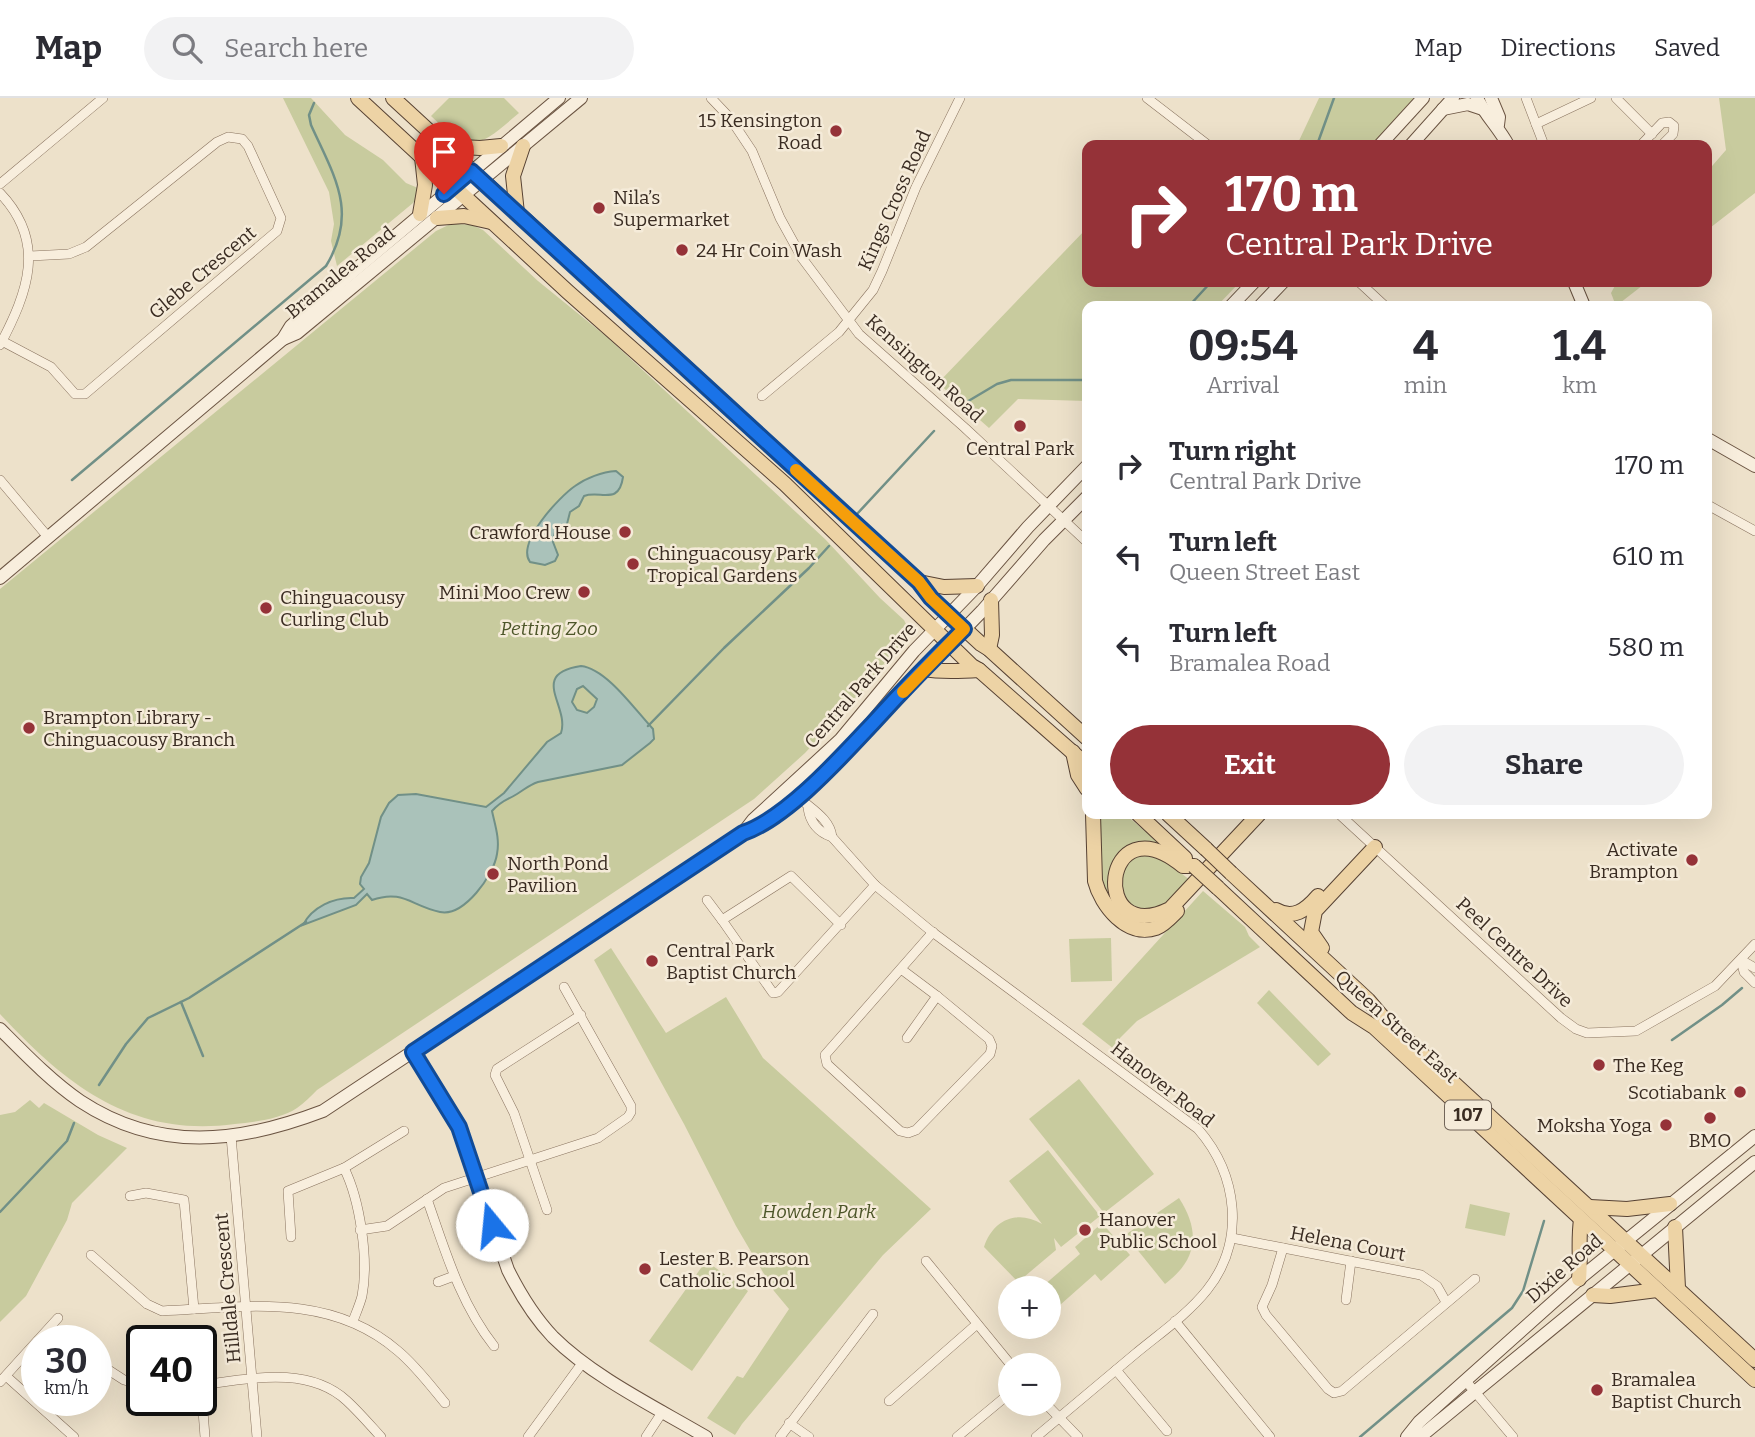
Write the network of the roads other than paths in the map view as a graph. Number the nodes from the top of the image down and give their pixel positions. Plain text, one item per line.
1 (103, 98) edge
2 (358, 98) edge
3 (393, 98) edge
4 (559, 98) edge
5 (580, 98) edge
6 (711, 98) edge
7 (960, 98) edge
8 (1147, 98) edge
9 (1423, 98) edge
10 (1453, 98) edge
11 (1491, 98) edge
12 (1526, 98) edge
13 (1591, 98) edge
14 (1616, 98) edge
15 (1480, 103) edge
16 (1442, 109) junction
17 (1536, 124) junction
18 (1498, 125) junction
19 (1652, 134) junction
20 (1202, 140) edge
21 (1385, 140) edge
22 (1415, 140) edge
23 (1506, 140) edge
24 (1542, 140) edge
25 (1646, 140) edge
26 (1667, 140) edge
27 (444, 146) junction
28 (501, 146) junction
29 (523, 146) junction
30 (422, 158) junction
31 (477, 176) junction
32 (0, 184) edge
33 (459, 191) junction
34 (0, 193) edge
35 (517, 213) junction
36 (420, 214) junction
37 (438, 218) junction
38 (493, 223) junction
39 (30, 256) junction
40 (1249, 287) edge
41 (1278, 287) edge
42 (1364, 287) edge
43 (1236, 301) edge
44 (1265, 301) edge
45 (1380, 301) edge
46 (849, 321) junction
47 (283, 339) junction
48 (1, 342) edge
49 (762, 396) dead end
50 (1712, 441) edge
51 (1755, 466) edge
52 (1082, 471) edge
53 (0, 480) edge
54 (1082, 502) edge
55 (1048, 506) junction
56 (1712, 507) edge
57 (1063, 521) junction
58 (1755, 531) edge
59 (48, 537) junction
60 (1082, 538) edge
61 (0, 578) edge
62 (919, 582) junction
63 (977, 586) junction
64 (991, 600) junction
65 (949, 615) junction
66 (964, 629) junction
67 (934, 630) junction
68 (949, 644) junction
69 (989, 649) junction
70 (924, 669) junction
71 (979, 670) junction
72 (1082, 733) edge
73 (1073, 752) junction
74 (1082, 760) edge
75 (1082, 781) edge
76 (794, 793) junction
77 (1093, 819) edge
78 (1143, 819) edge
79 (1173, 819) edge
80 (1254, 819) edge
81 (1263, 819) edge
82 (1344, 819) edge
83 (1372, 844) junction
84 (1194, 866) junction
85 (875, 885) junction
86 (1247, 887) junction
87 (707, 900) dead end
88 (722, 920) junction
89 (841, 925) junction
90 (933, 932) junction
91 (1755, 944) edge
92 (1741, 960) junction
93 (1755, 968) edge
94 (901, 970) junction
95 (1755, 983) edge
96 (565, 987) dead end
97 (937, 996) junction
98 (1368, 1000) junction
99 (580, 1015) junction
100 (0, 1028) edge
101 (907, 1038) dead end
102 (413, 1052) junction
103 (404, 1131) dead end
104 (231, 1136) junction
105 (1755, 1136) edge
106 (531, 1160) junction
107 (1755, 1162) edge
108 (344, 1168) junction
109 (477, 1176) junction
110 (130, 1196) dead end
111 (427, 1199) junction
112 (1670, 1204) junction
113 (547, 1210) dead end
114 (1586, 1214) junction
115 (1675, 1227) junction
116 (360, 1230) junction
117 (291, 1237) dead end
118 (1232, 1238) junction
119 (1620, 1245) junction
120 (1283, 1248) junction
121 (91, 1255) dead end
122 (1636, 1260) junction
123 (926, 1261) dead end
124 (1351, 1261) junction
125 (454, 1276) junction
126 (1475, 1279) dead end
127 (1579, 1279) junction
128 (438, 1282) dead end
129 (1678, 1288) junction
130 (1657, 1290) junction
131 (1592, 1295) junction
132 (1346, 1300) dead end
133 (1446, 1302) junction
134 (246, 1307) junction
135 (194, 1309) junction
136 (873, 1314) dead end
137 (58, 1318) dead end
138 (353, 1321) junction
139 (1175, 1321) junction
140 (977, 1324) junction
141 (52, 1325) edge
142 (494, 1346) dead end
143 (1001, 1353) edge
144 (21, 1359) edge
145 (1755, 1360) edge
146 (583, 1362) junction
147 (1116, 1370) junction
148 (3, 1379) edge
149 (252, 1379) junction
150 (1465, 1380) junction
151 (1755, 1380) edge
152 (217, 1383) edge
153 (1475, 1391) junction
154 (889, 1401) dead end
155 (445, 1403) dead end
156 (998, 1403) edge
157 (663, 1411) junction
158 (203, 1416) edge
159 (1059, 1418) junction
160 (789, 1423) junction
161 (1167, 1431) dead end
162 (1267, 1433) edge
163 (74, 1437) edge
164 (205, 1437) edge
165 (257, 1437) edge
166 (381, 1437) edge
167 (528, 1437) edge
168 (646, 1437) edge
169 (706, 1437) edge
170 (780, 1437) edge
171 (809, 1437) edge
172 (957, 1437) edge
173 (1037, 1437) edge
174 (1078, 1437) edge
175 (1407, 1437) edge
176 (1416, 1437) edge
177 (1513, 1437) edge

1 - 32 street
2 - 30 main road
3 - 27 main road
4 - 28 street, Bramalea Road
5 - 29 street, Bramalea Road
6 - 46 street, Kensington Road
7 - 46 street, Kings Cross Road
8 - 20 street
9 - 21 street
10 - 16 street
11 - 18 street
12 - 17 street
13 - 17 street
14 - 19 street
15 - 16 street
15 - 18 street
16 - 22 street
17 - 24 street
18 - 23 street
19 - 25 street
19 - 26 street
27 - 28 main road
27 - 31 main road
28 - 31 street, Bramalea Road
29 - 31 street, Bramalea Road
29 - 35 main road
30 - 33 main road
30 - 36 main road
31 - 33 street, Bramalea Road
31 - 35 main road
33 - 36 street, Bramalea Road
33 - 37 street, Bramalea Road
33 - 38 main road
34 - 39 street
35 - 62 main road
36 - 47 street, Bramalea Road
37 - 38 main road
37 - 47 street, Bramalea Road
38 - 67 main road
39 - 48 street
39 - 48 street, Glebe Crescent
40 - 43 street
41 - 44 street
42 - 45 street
46 - 49 street, Kings Cross Road
46 - 55 street, Kensington Road
47 - 59 street, Bramalea Road
50 - 51 street
52 - 55 street, Central Park Drive
53 - 59 street
54 - 57 street, Central Park Drive
55 - 57 street, Kensington Road
55 - 63 street, Central Park Drive
56 - 58 street
57 - 60 street
57 - 64 street, Central Park Drive
59 - 61 street, Bramalea Road
62 - 63 main road
62 - 65 main road
63 - 65 street, Central Park Drive
64 - 66 street, Central Park Drive
64 - 69 main road
65 - 66 main road
65 - 67 street, Central Park Drive
66 - 68 street, Central Park Drive
66 - 69 main road
67 - 68 main road
67 - 76 street, Central Park Drive
68 - 70 street, Central Park Drive
68 - 71 main road
69 - 72 main road
70 - 71 main road
70 - 76 street, Central Park Drive
71 - 73 main road
73 - 74 main road
73 - 75 main road
76 - 85 street, Hanover Road
76 - 102 street, Central Park Drive
77 - 81 main road
78 - 84 main road, Queen Street East / 107
79 - 86 main road, Queen Street East / 107, bridge
80 - 84 main road
82 - 83 street, Peel Centre Drive
83 - 86 main road
83 - 92 street, Peel Centre Drive
83 - 98 main road
84 - 114 main road, Queen Street East / 107, bridge
85 - 89 street
85 - 90 street, Hanover Road
86 - 98 main road, Queen Street East / 107
87 - 88 street
88 - 89 street
88 - 89 street
90 - 94 street
90 - 118 street, Hanover Road
91 - 92 street, Peel Centre Drive
92 - 93 street
92 - 95 street
94 - 97 street
94 - 97 street
96 - 99 street
97 - 101 street
98 - 114 main road, Queen Street East / 107
99 - 106 street
99 - 106 street
100 - 104 street, Central Park Drive
102 - 104 street, Central Park Drive
102 - 109 street
103 - 108 street
104 - 134 street, Hilldale Crescent
105 - 112 street, Dixie Road
106 - 109 street
106 - 113 street
107 - 115 street, Dixie Road
108 - 116 street
108 - 117 street
109 - 111 street
109 - 146 street
110 - 135 street
111 - 116 street
111 - 125 street
112 - 114 main road
112 - 119 street, Dixie Road
114 - 119 main road, Queen Street East / 107
114 - 127 main road
115 - 122 street, Dixie Road
115 - 129 main road
116 - 138 street
118 - 120 street, Helena Court
118 - 139 street, Hanover Road
119 - 122 main road, Queen Street East / 107
119 - 127 street, Dixie Road
120 - 124 street, Helena Court
120 - 133 street
121 - 135 street
122 - 129 main road, Queen Street East / 107
122 - 130 main road, Queen Street East / 107
122 - 131 street, Dixie Road
123 - 140 street
124 - 132 street
124 - 133 street, Helena Court
125 - 128 street
125 - 142 street
126 - 133 street
127 - 150 street, Dixie Road
129 - 145 main road, Queen Street East / 107
130 - 131 main road
130 - 151 main road, Queen Street East / 107
131 - 153 street, Dixie Road
134 - 135 street
134 - 138 street
134 - 149 street, Hilldale Crescent
136 - 160 street
137 - 141 street
138 - 155 street
139 - 147 street, Hanover Road
139 - 162 street
140 - 143 street
140 - 154 street
144 - 148 street
146 - 157 street
146 - 167 street
147 - 159 street, Hanover Road
147 - 161 street
148 - 163 street
149 - 152 street
149 - 165 street, Hilldale Crescent
149 - 166 street
150 - 153 street
150 - 175 street, Dixie Road
153 - 176 street, Dixie Road
153 - 177 street
156 - 172 street
157 - 168 street
157 - 169 street
158 - 164 street
159 - 173 street, Hanover Road
159 - 174 street
160 - 170 street
160 - 171 street

